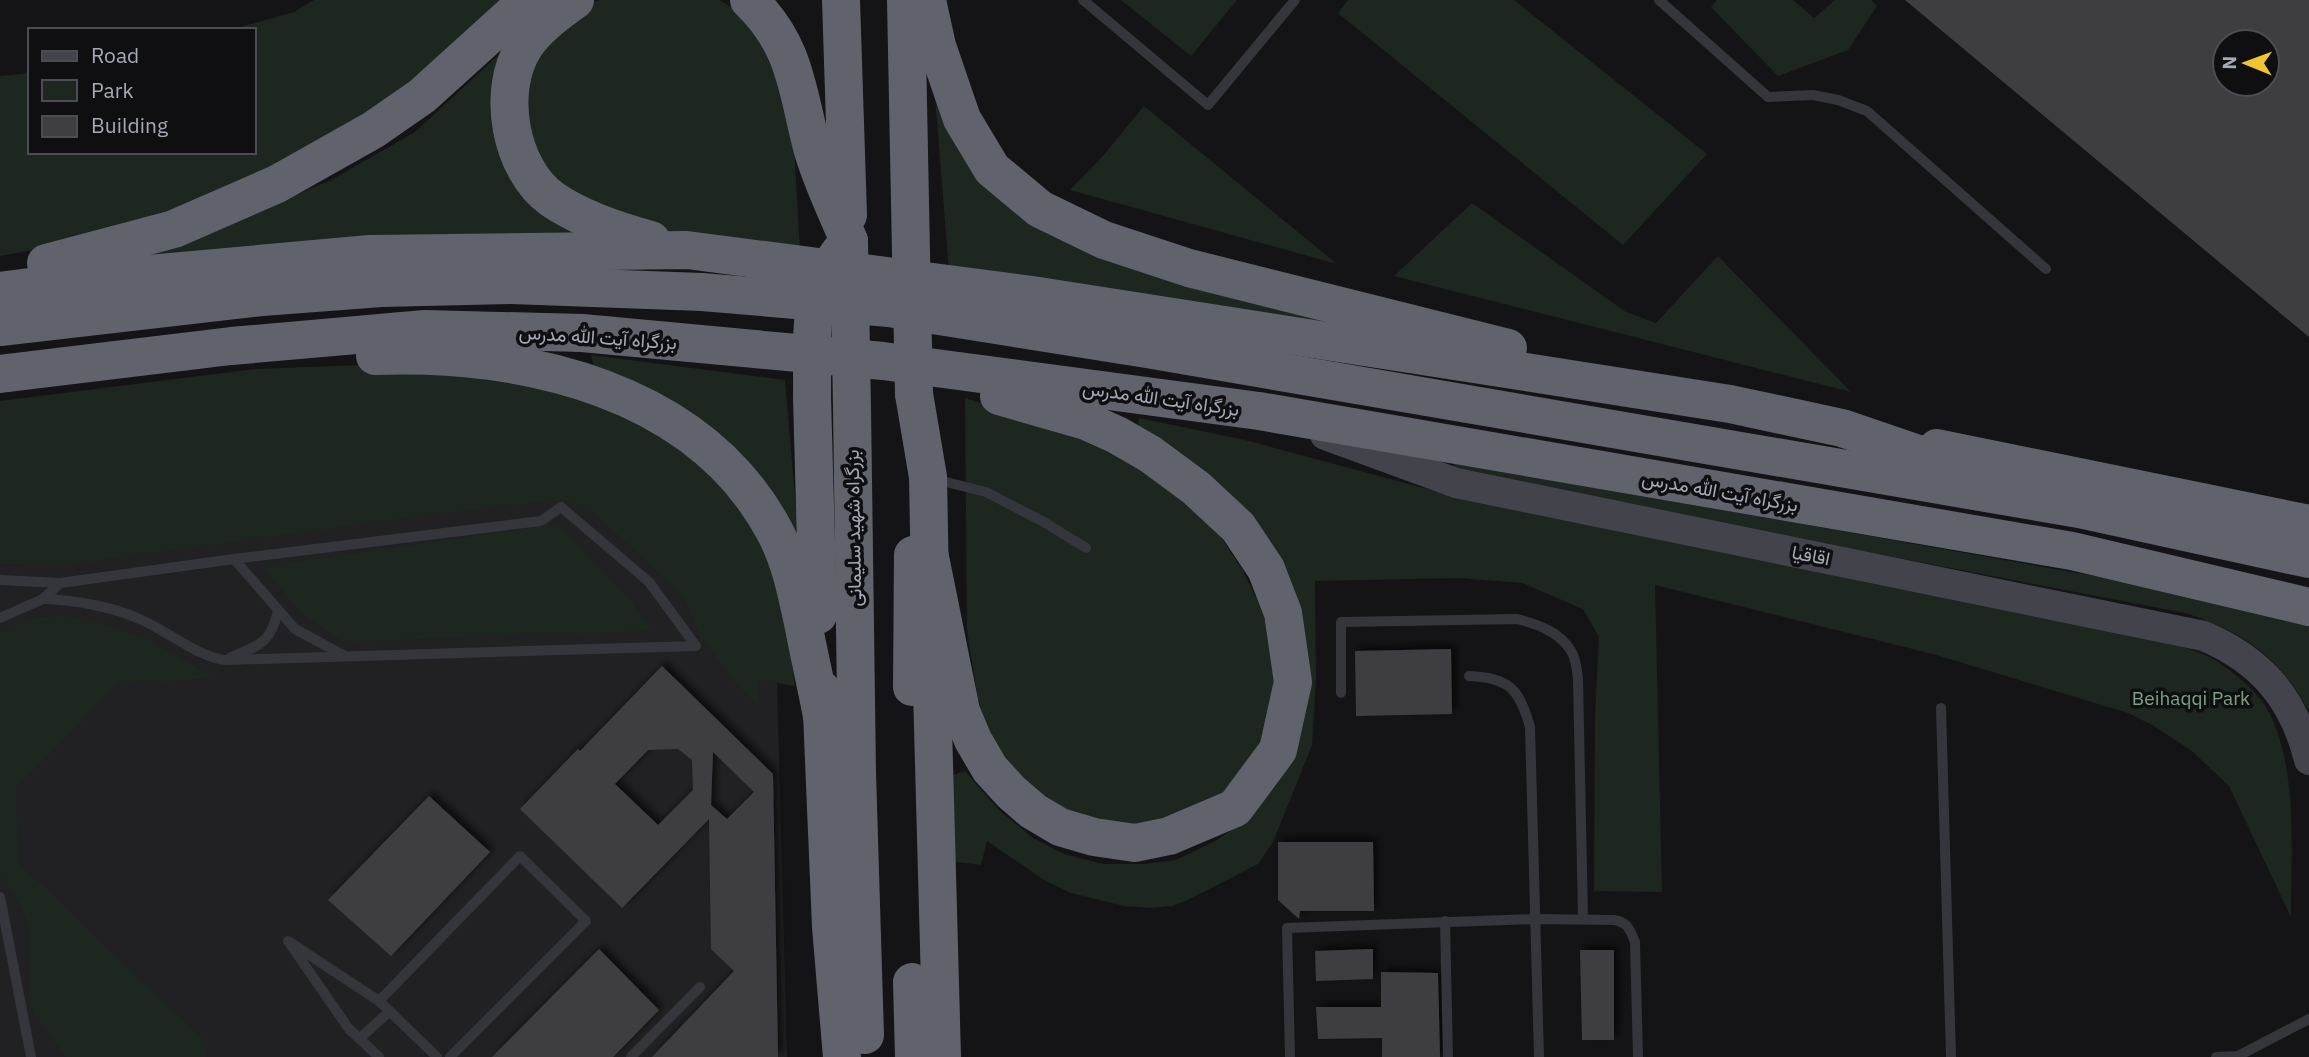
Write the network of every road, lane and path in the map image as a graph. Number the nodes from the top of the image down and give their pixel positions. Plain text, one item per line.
1 (528, 0) edge
2 (575, 0) edge
3 (749, 0) edge
4 (841, 0) edge
5 (906, 0) edge
6 (927, 0) edge
7 (1083, 0) edge
8 (1295, 0) edge
9 (1659, 0) edge
10 (849, 241) junction
11 (687, 250) junction
12 (2046, 269) dead end
13 (0, 274) edge
14 (0, 291) edge
15 (0, 327) edge
16 (231, 346) junction
17 (883, 361) junction
18 (0, 374) edge
19 (914, 394) junction
20 (1730, 404) junction
21 (1258, 411) junction
22 (1842, 428) junction
23 (928, 477) junction
24 (2080, 509) junction
25 (2309, 524) edge
26 (1086, 548) dead end
27 (930, 557) junction
28 (234, 559) junction
29 (2309, 559) edge
30 (0, 580) edge
31 (60, 583) junction
32 (43, 598) junction
33 (2309, 607) edge
34 (278, 611) junction
35 (0, 618) edge
36 (345, 656) junction
37 (225, 660) junction
38 (1469, 676) dead end
39 (1341, 693) dead end
40 (1941, 708) dead end
41 (822, 716) junction
42 (2309, 760) edge
43 (0, 897) edge
44 (1536, 919) junction
45 (1583, 919) junction
46 (1445, 921) junction
47 (831, 927) junction
48 (0, 959) edge
49 (13, 959) junction
50 (700, 987) dead end
51 (938, 994) junction
52 (379, 1001) junction
53 (390, 1011) junction
54 (2309, 1019) edge
55 (359, 1039) junction
56 (31, 1057) edge
57 (379, 1057) edge
58 (437, 1057) edge
59 (450, 1057) edge
60 (631, 1057) edge
61 (817, 1057) edge
62 (842, 1057) edge
63 (865, 1057) edge
64 (914, 1057) edge
65 (942, 1057) edge
66 (953, 1057) edge
67 (1290, 1057) edge
68 (1448, 1057) edge
69 (1539, 1057) edge
70 (1638, 1057) edge
71 (1951, 1057) edge
72 (2216, 1057) edge

1 - 13 highway
2 - 11 highway
3 - 10 highway
4 - 10 highway, بزرگراه شهید سلیمانی
5 - 19 highway, bridge
6 - 20 highway
7 - 8 lane
9 - 12 lane
10 - 41 highway, bridge
10 - 63 highway, بزرگراه شهید سلیمانی, bridge
11 - 14 highway
11 - 20 highway
15 - 24 highway
16 - 17 highway, بزرگراه آیت الله مدرس
16 - 18 highway, بزرگراه آیت الله مدرس
16 - 41 highway
17 - 21 highway, بزرگراه آیت الله مدرس
17 - 27 highway
19 - 23 highway
19 - 64 highway
20 - 22 highway
21 - 33 highway, بزرگراه آیت الله مدرس
21 - 42 main road, اقاقیا
22 - 24 highway
22 - 25 highway
23 - 26 lane
23 - 27 highway
24 - 29 highway
27 - 51 highway
28 - 31 lane
28 - 34 lane
28 - 36 lane
30 - 31 lane
31 - 32 lane
32 - 35 lane
32 - 37 lane
34 - 36 lane
34 - 37 lane
36 - 37 lane
38 - 44 lane
39 - 45 lane
40 - 71 lane
41 - 47 highway
43 - 49 lane
44 - 45 lane
44 - 46 lane
44 - 69 lane
45 - 70 lane
46 - 67 lane
46 - 68 lane
47 - 61 highway
47 - 62 highway
48 - 49 lane
49 - 56 lane
50 - 60 lane
51 - 65 highway
51 - 66 lane
52 - 53 lane
52 - 55 lane
52 - 59 lane
53 - 55 lane
53 - 58 lane
54 - 72 lane
55 - 57 lane

